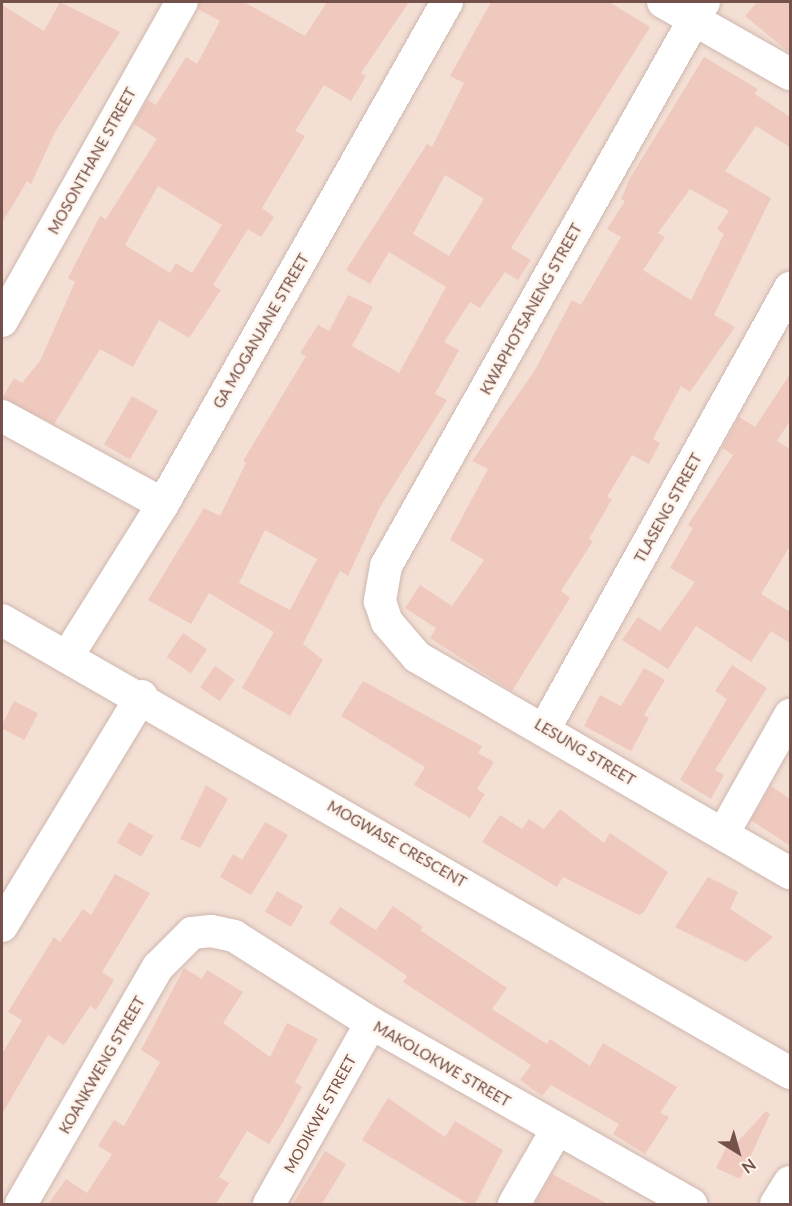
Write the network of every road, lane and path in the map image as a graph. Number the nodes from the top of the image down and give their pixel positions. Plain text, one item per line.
1 (182, 2) edge
2 (447, 2) edge
3 (663, 2) edge
4 (699, 10) edge
5 (790, 74) edge
6 (790, 288) edge
7 (2, 321) edge
8 (2, 416) edge
9 (163, 504) junction
10 (2, 620) edge
11 (387, 622) joint
12 (68, 657) junction
13 (141, 696) junction
14 (790, 715) edge
15 (544, 728) junction
16 (723, 834) junction
17 (790, 873) edge
18 (2, 926) edge
19 (192, 933) joint
20 (371, 1023) junction
21 (790, 1073) edge
22 (556, 1131) junction
23 (790, 1182) edge
24 (21, 1204) edge
25 (269, 1204) edge
26 (514, 1204) edge
27 (691, 1204) edge
28 (776, 1204) edge

1 - 7 street, MOSONTHANE STREET
2 - 9 street, GA MOGANJANE STREET
3 - 4 street
4 - 5 street
4 - 11 street, KWAPHOTSANENG STREET
6 - 15 street, TLASENG STREET
8 - 9 street
9 - 12 street, GA MOGANJANE STREET
10 - 12 street, MOGWASE CRESCENT
11 - 15 street, LESUNG STREET
12 - 13 street, MOGWASE CRESCENT
13 - 18 street
13 - 21 street, MOGWASE CRESCENT
14 - 16 street
15 - 16 street, LESUNG STREET
16 - 17 street, LESUNG STREET
19 - 20 street, MAKOLOKWE STREET
19 - 24 street, KOANKWENG STREET
20 - 22 street, MAKOLOKWE STREET
20 - 25 street, MODIKWE STREET
22 - 26 street
22 - 27 street, MAKOLOKWE STREET
23 - 28 street

